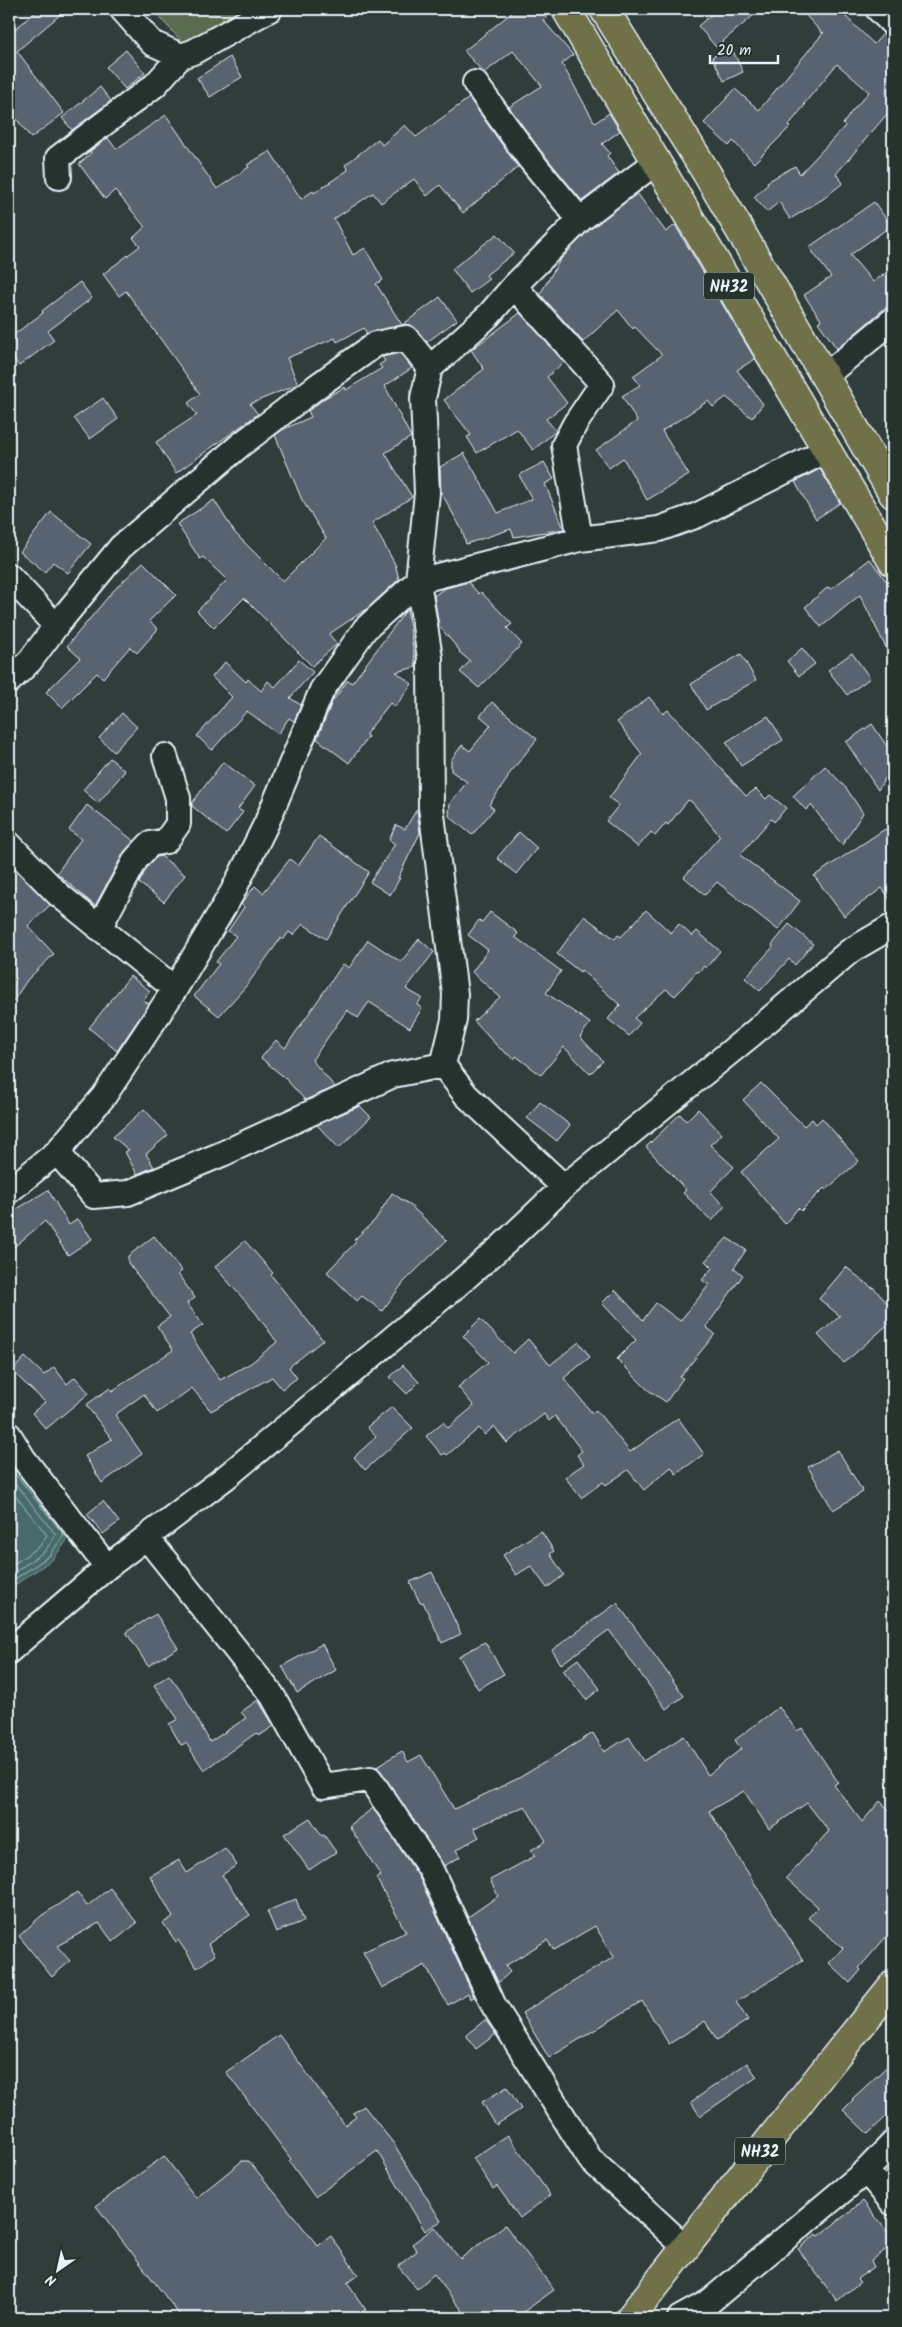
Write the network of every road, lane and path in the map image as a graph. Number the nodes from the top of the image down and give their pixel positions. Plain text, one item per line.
1 (122, 9) edge
2 (270, 9) edge
3 (566, 9) edge
4 (604, 9) edge
5 (878, 9) edge
6 (893, 24) edge
7 (181, 56) junction
8 (475, 83) dead end
9 (656, 162) junction
10 (59, 177) dead end
11 (580, 220) junction
12 (514, 286) junction
13 (893, 320) edge
14 (430, 368) junction
15 (825, 376) junction
16 (826, 450) junction
17 (893, 494) edge
18 (580, 539) junction
19 (893, 562) edge
20 (9, 576) edge
21 (418, 582) junction
22 (56, 626) junction
23 (9, 681) edge
24 (165, 756) dead end
25 (9, 844) edge
26 (893, 926) edge
27 (99, 928) junction
28 (175, 989) junction
29 (443, 1065) junction
30 (57, 1152) junction
31 (564, 1187) junction
32 (9, 1191) edge
33 (9, 1435) edge
34 (147, 1538) junction
35 (108, 1567) junction
36 (9, 1651) edge
37 (893, 1985) edge
38 (893, 2143) edge
39 (866, 2171) junction
40 (893, 2203) edge
41 (685, 2247) junction
42 (630, 2318) edge
43 (680, 2318) edge

1 - 7 street
2 - 7 street
3 - 9 main road, NH32
4 - 15 main road, NH32
5 - 6 street
7 - 10 street
8 - 11 street
9 - 11 street
9 - 16 main road, NH32
11 - 12 street
12 - 14 street
12 - 18 street
13 - 15 street
14 - 21 street
14 - 22 street
15 - 17 main road, NH32
16 - 18 street
16 - 19 main road, NH32
18 - 21 street
20 - 22 street
21 - 28 street
21 - 29 street
22 - 23 street
24 - 27 street
25 - 27 street
26 - 31 street
27 - 28 street
28 - 30 street
29 - 30 street
29 - 31 street
30 - 32 street
31 - 34 street
33 - 35 street
34 - 35 street
34 - 41 street
35 - 36 street
37 - 41 main road, NH32
38 - 39 street
39 - 40 street
39 - 43 street
41 - 42 main road, NH32

